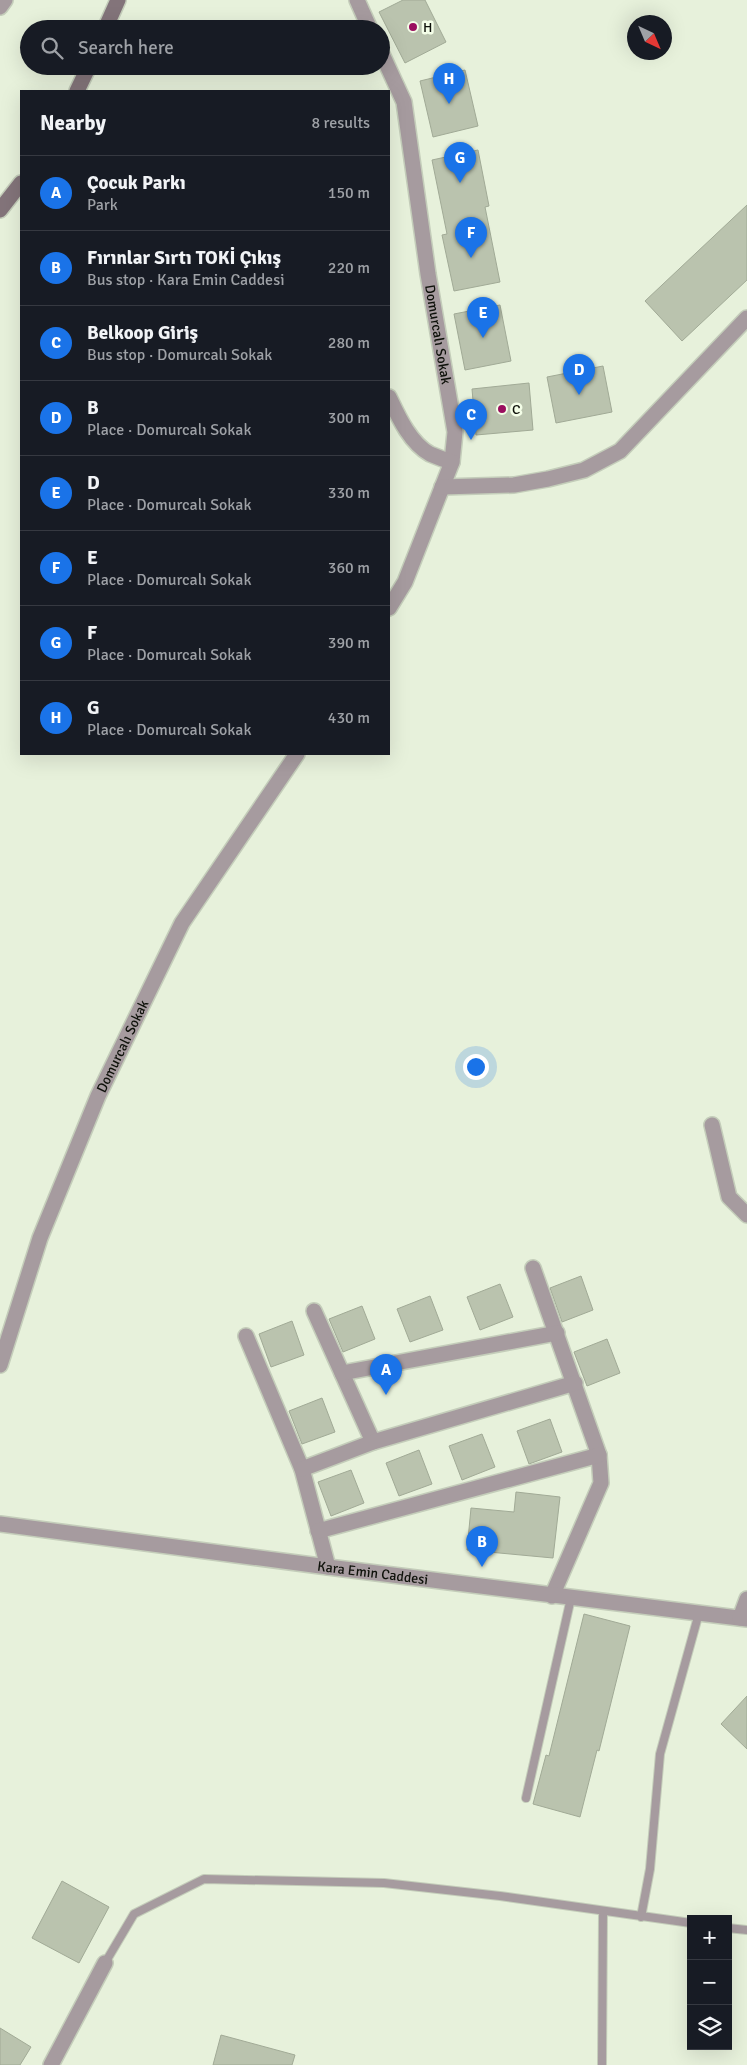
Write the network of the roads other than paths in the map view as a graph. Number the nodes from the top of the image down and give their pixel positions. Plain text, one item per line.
1 (5, 0) edge
2 (118, 0) edge
3 (357, 0) edge
4 (0, 7) edge
5 (109, 20) edge
6 (366, 20) edge
7 (390, 72) edge
8 (85, 75) edge
9 (77, 90) edge
10 (20, 184) edge
11 (0, 210) edge
12 (747, 318) edge
13 (390, 399) edge
14 (452, 462) junction
15 (442, 487) junction
16 (390, 606) edge
17 (296, 755) edge
18 (712, 1124) dead end
19 (747, 1214) edge
20 (533, 1268) dead end
21 (314, 1311) dead end
22 (557, 1333) junction
23 (246, 1336) dead end
24 (0, 1365) edge
25 (342, 1373) junction
26 (575, 1383) junction
27 (372, 1442) junction
28 (599, 1455) junction
29 (302, 1469) junction
30 (0, 1524) edge
31 (318, 1531) junction
32 (328, 1567) junction
33 (552, 1596) junction
34 (571, 1598) junction
35 (747, 1599) edge
36 (699, 1613) junction
37 (743, 1619) edge
38 (526, 1798) dead end
39 (603, 1911) junction
40 (641, 1917) junction
41 (687, 1923) edge
42 (732, 1928) edge
43 (747, 1930) edge
44 (105, 1963) joint
45 (51, 2065) edge
46 (602, 2065) edge

1 - 4 street
2 - 5 main road
3 - 6 street
7 - 14 street, Domurcalı Sokak
8 - 9 main road
10 - 11 main road
12 - 15 street
13 - 14 street
14 - 15 street, Domurcalı Sokak
15 - 16 street, Domurcalı Sokak
17 - 24 street, Domurcalı Sokak
18 - 19 street
20 - 22 street
21 - 25 street
22 - 25 street
22 - 26 street
23 - 29 street
25 - 27 street
26 - 27 street
26 - 28 street
27 - 29 street
28 - 31 street
28 - 33 street
29 - 31 street
30 - 32 street, Kara Emin Caddesi
31 - 32 street
32 - 33 street, Kara Emin Caddesi
33 - 34 street, Kara Emin Caddesi
34 - 36 street, Kara Emin Caddesi
34 - 38 lane
35 - 37 street
36 - 37 street, Kara Emin Caddesi
36 - 40 lane
39 - 40 lane
39 - 44 lane
39 - 46 lane
40 - 41 lane
42 - 43 lane
44 - 45 street

